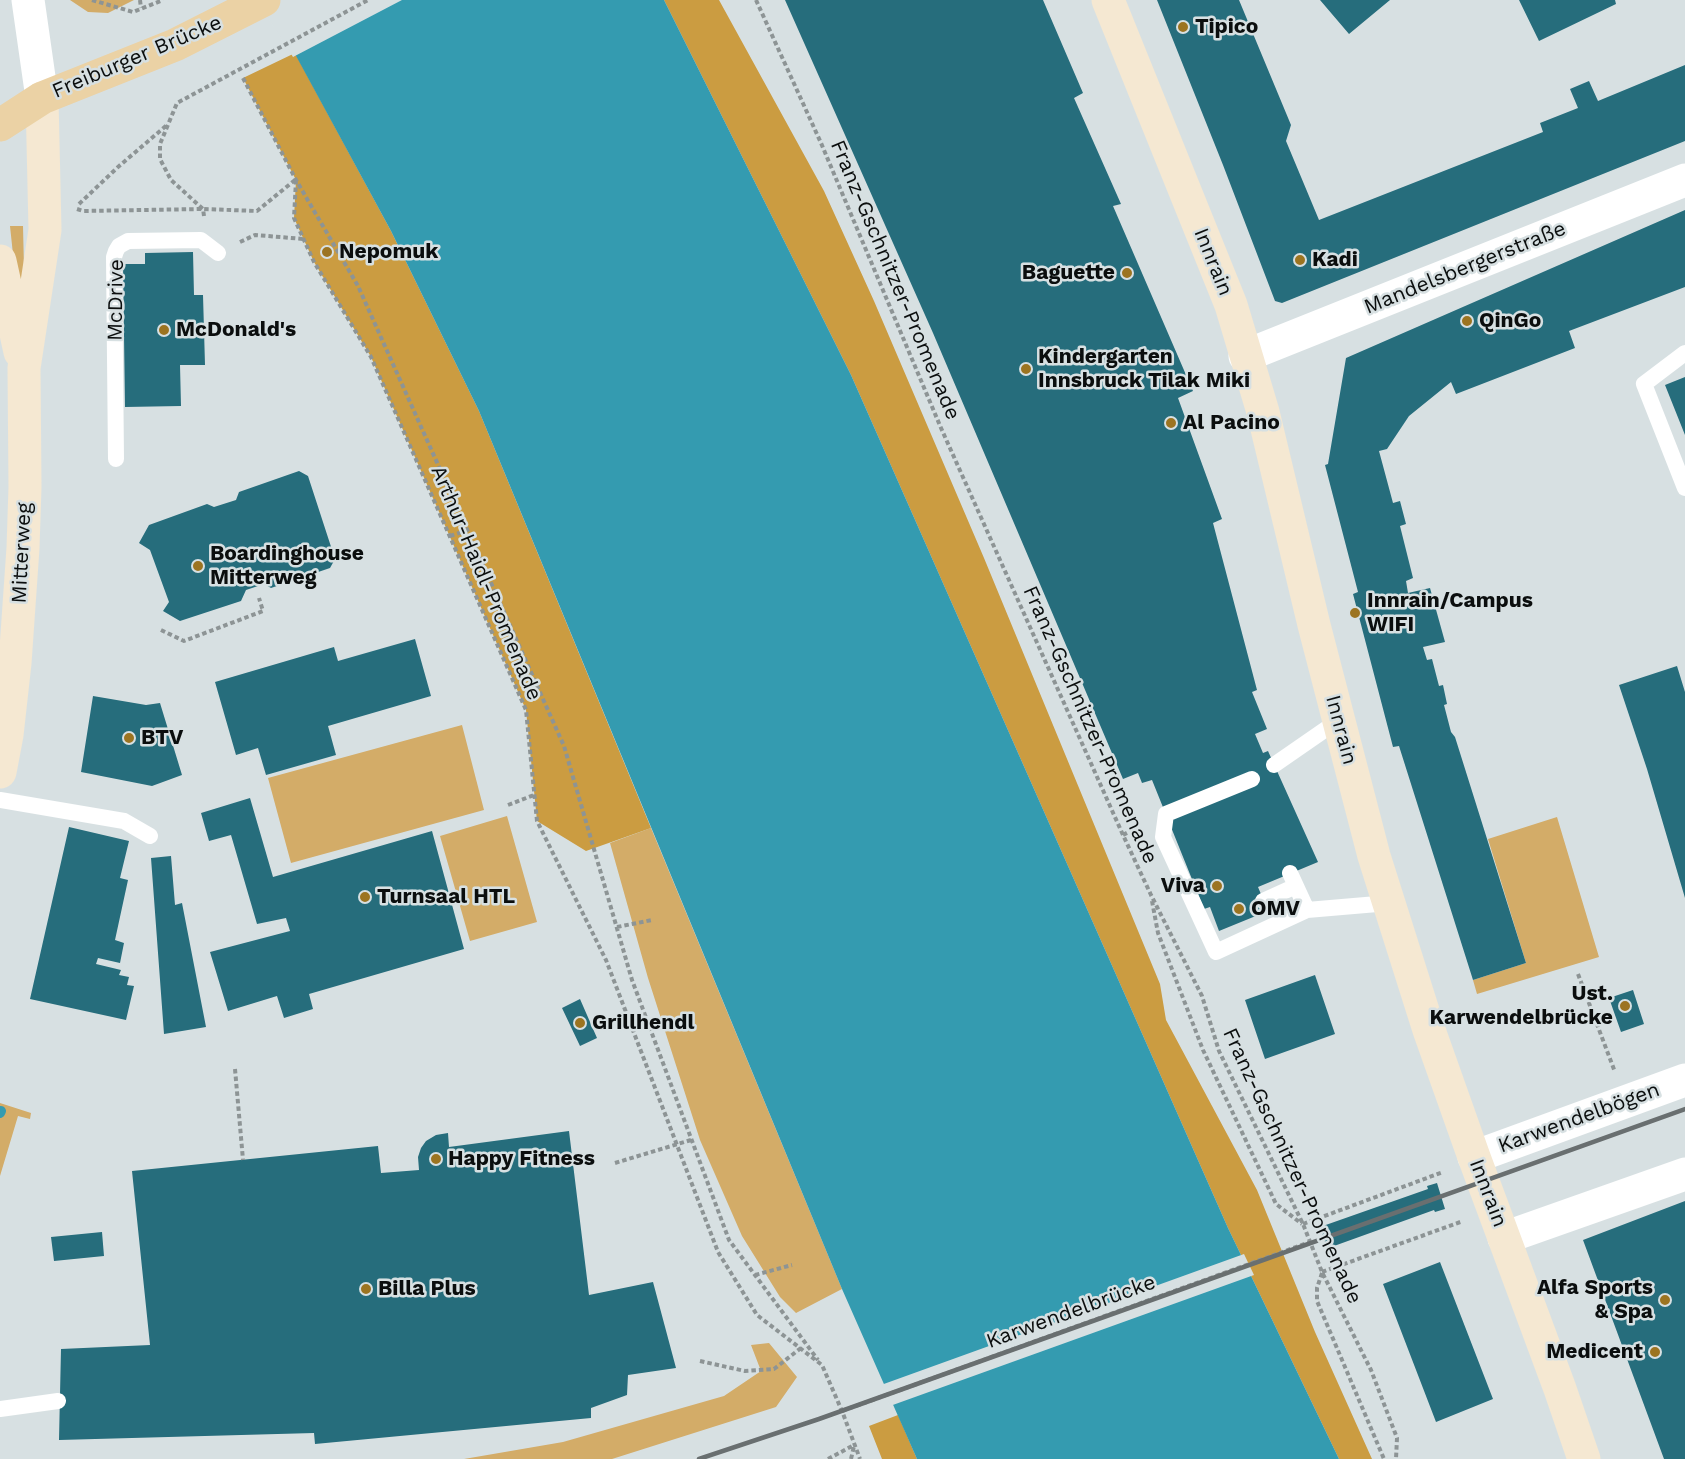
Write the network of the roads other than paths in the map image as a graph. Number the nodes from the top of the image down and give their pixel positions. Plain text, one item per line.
1 (28, 0) edge
2 (264, 0) edge
3 (1108, 0) edge
4 (42, 98) junction
5 (0, 104) edge
6 (0, 125) edge
7 (1685, 180) edge
8 (218, 253) dead end
9 (0, 261) edge
10 (1685, 353) edge
11 (1245, 356) junction
12 (24, 368) junction
13 (116, 459) dead end
14 (1685, 488) edge
15 (8, 650) edge
16 (1339, 720) junction
17 (1274, 765) dead end
18 (0, 772) edge
19 (1252, 779) dead end
20 (0, 800) edge
21 (150, 836) dead end
22 (1263, 901) dead end
23 (1389, 903) junction
24 (1307, 910) junction
25 (1685, 1080) edge
26 (1474, 1158) junction
27 (1685, 1174) edge
28 (1499, 1224) junction
29 (58, 1401) dead end
30 (0, 1409) edge
31 (1584, 1459) edge

1 - 4 street
2 - 4 main road, Freiburger Brücke
3 - 11 main road, Innrain
4 - 5 main road
4 - 6 main road
4 - 12 main road, Mitterweg
7 - 11 street, Mandelsbergerstraße
8 - 13 lane, McDrive
9 - 12 main road, Mitterweg
10 - 14 lane
11 - 16 main road, Innrain
12 - 15 main road, Mitterweg
15 - 18 main road, Mitterweg
16 - 17 lane
16 - 23 main road, Innrain
19 - 24 lane
20 - 21 lane
22 - 24 lane
23 - 24 lane
23 - 26 main road, Innrain
25 - 26 street, Karwendelbögen
26 - 28 main road, Innrain
27 - 28 street
28 - 31 main road, Innrain
29 - 30 lane

